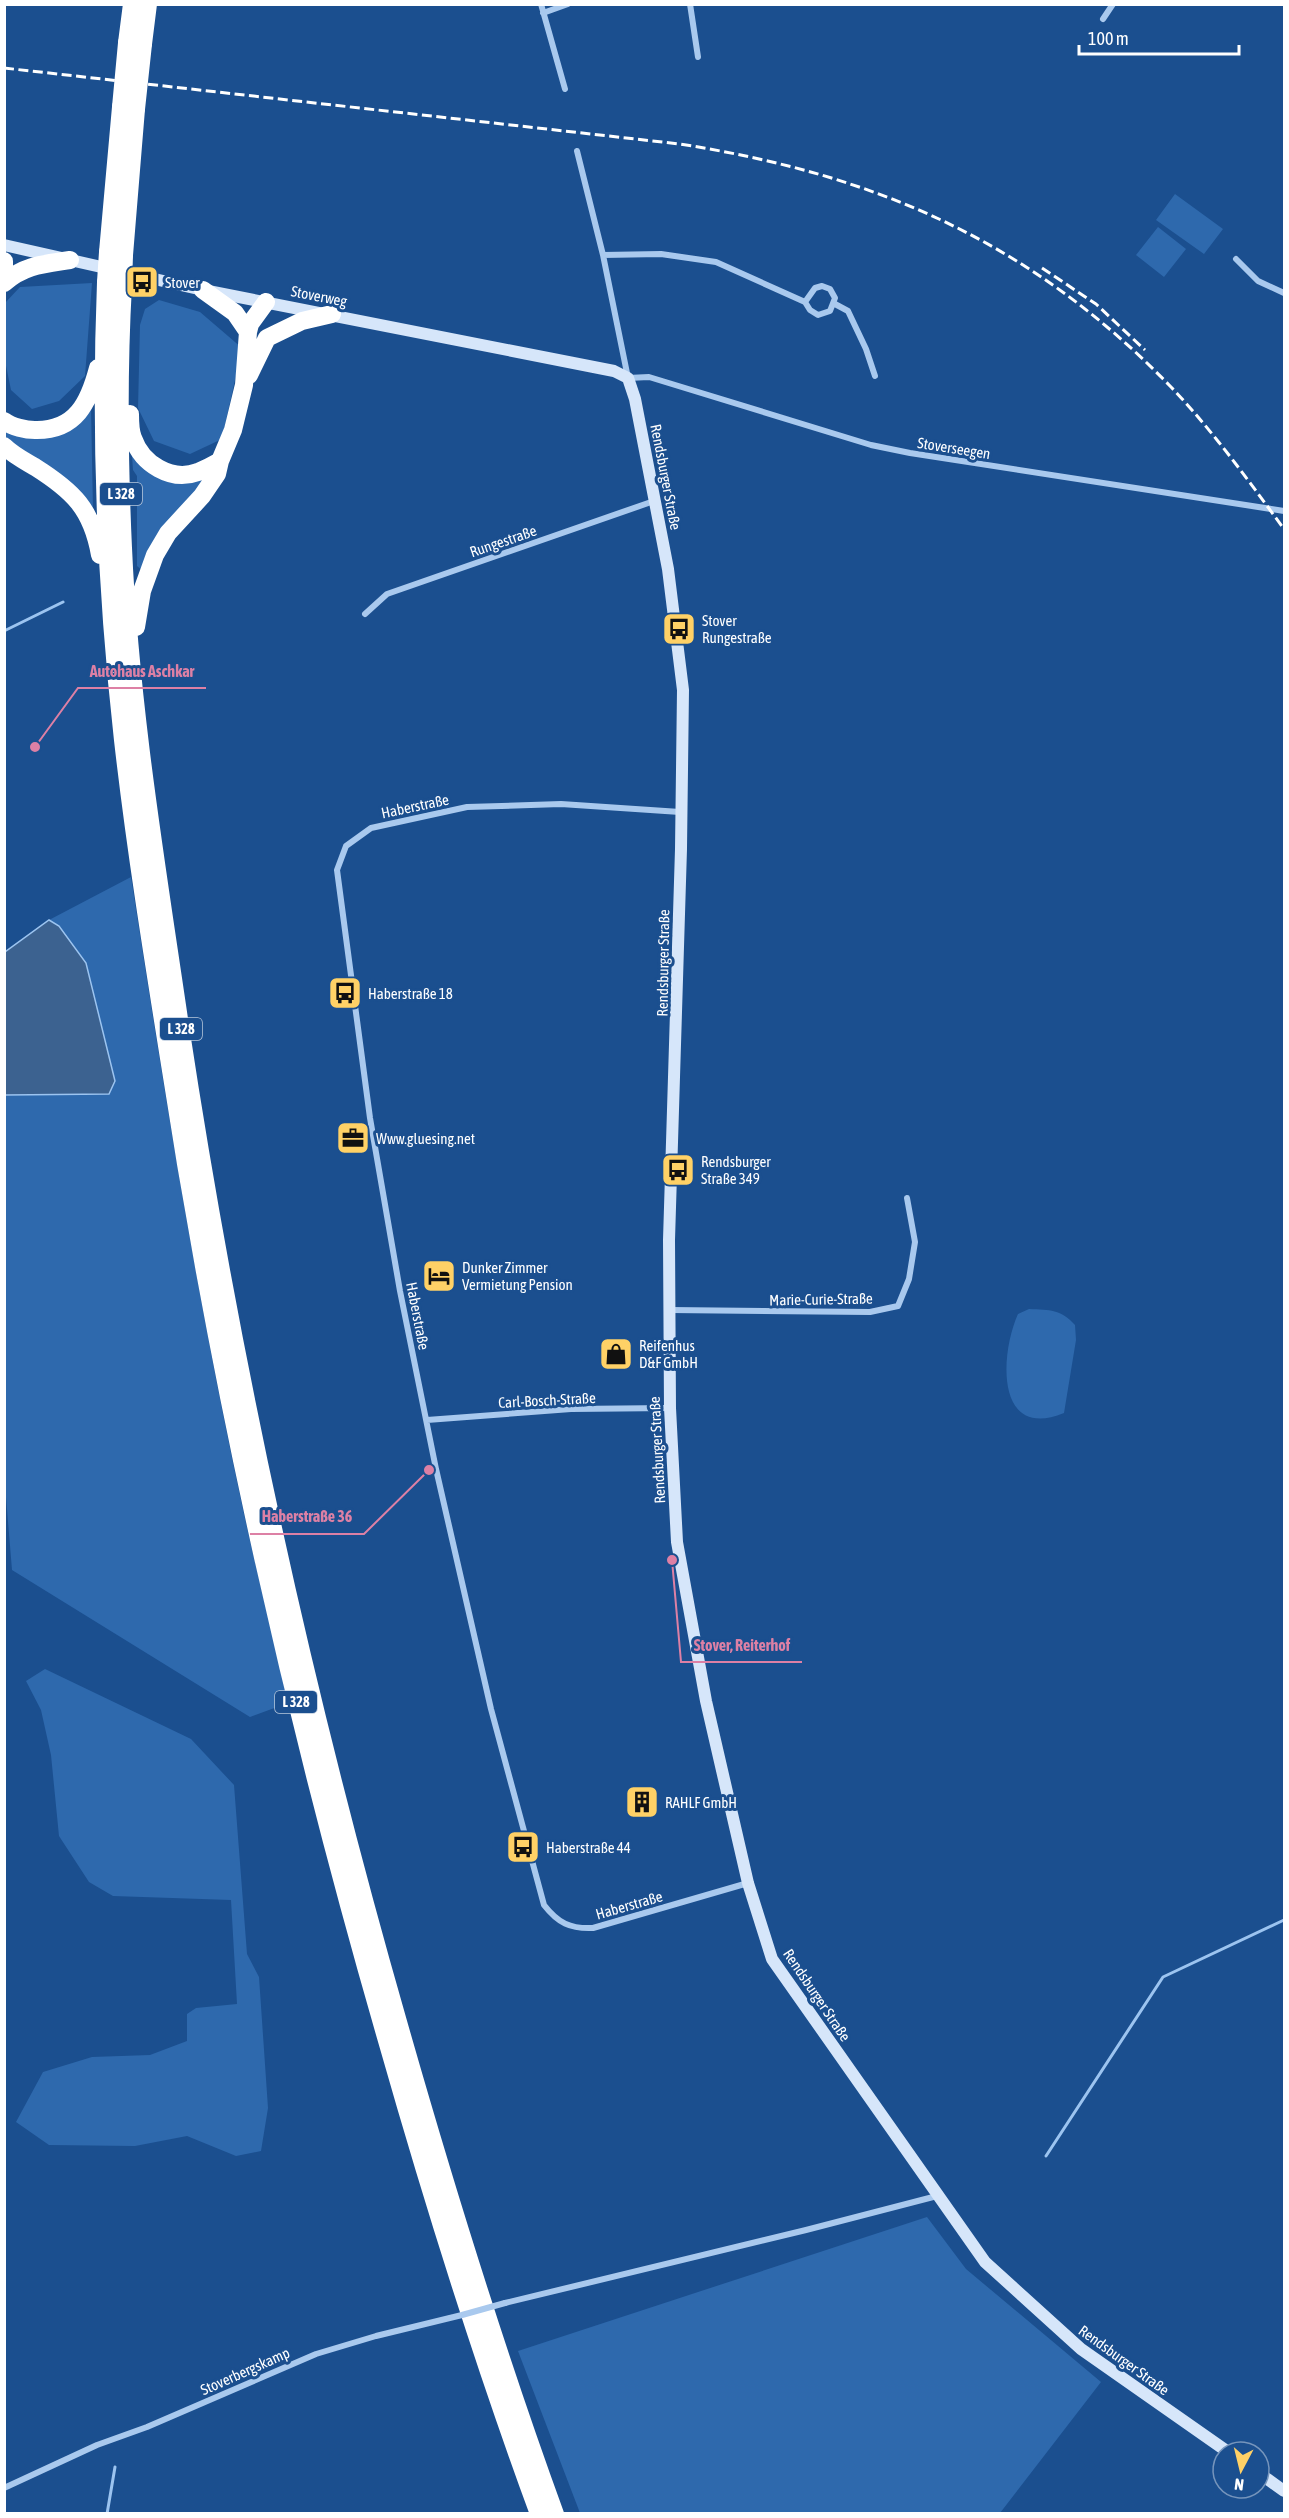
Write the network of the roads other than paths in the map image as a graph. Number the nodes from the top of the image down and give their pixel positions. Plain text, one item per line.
1 (132, 4) edge
2 (148, 4) edge
3 (541, 4) edge
4 (568, 4) edge
5 (690, 4) edge
6 (1113, 4) edge
7 (543, 13) junction
8 (1103, 19) dead end
9 (135, 43) junction
10 (698, 57) dead end
11 (565, 89) dead end
12 (577, 151) dead end
13 (4, 245) edge
14 (603, 255) junction
15 (1236, 259) dead end
16 (70, 260) junction
17 (4, 261) edge
18 (4, 266) edge
19 (4, 283) edge
20 (115, 283) junction
21 (203, 290) junction
22 (1284, 293) edge
23 (266, 302) junction
24 (805, 302) junction
25 (835, 304) junction
26 (332, 314) junction
27 (248, 333) junction
28 (120, 338) junction
29 (267, 338) junction
30 (104, 349) junction
31 (875, 376) dead end
32 (628, 378) junction
33 (244, 385) junction
34 (4, 421) edge
35 (4, 446) edge
36 (220, 461) junction
37 (655, 500) junction
38 (1284, 511) edge
39 (365, 614) dead end
40 (112, 624) junction
41 (131, 649) junction
42 (681, 812) junction
43 (907, 1198) dead end
44 (670, 1310) junction
45 (670, 1408) junction
46 (427, 1420) junction
47 (748, 1882) junction
48 (937, 2196) junction
49 (1211, 2440) edge
50 (1271, 2482) edge
51 (4, 2488) edge
52 (1284, 2491) edge
53 (539, 2514) edge
54 (555, 2514) edge

1 - 9 highway, L 328
2 - 9 highway, L 328
3 - 7 street
4 - 7 street
5 - 10 street
6 - 8 street
7 - 11 street
9 - 20 highway, L 328, bridge
12 - 14 street, Rendsburger Straße
13 - 16 street, Stoverweg
14 - 24 street
14 - 32 street, Rendsburger Straße
15 - 22 street
16 - 19 highway
16 - 21 street, Stoverweg
17 - 18 highway
20 - 28 highway, L 328
20 - 30 highway, L 328
21 - 23 street, Stoverweg
21 - 27 highway
23 - 26 street, Stoverweg
23 - 27 highway
23 - 29 highway
24 - 25 street
24 - 25 street
25 - 31 street
26 - 29 highway
26 - 32 street, Stoverweg
27 - 33 highway
28 - 36 highway
28 - 41 highway, L 328
29 - 33 highway
30 - 34 highway
30 - 40 highway, L 328
32 - 37 street, Rendsburger Straße
32 - 38 street, Stoverseegen
33 - 36 highway
35 - 40 highway
36 - 41 highway
37 - 39 street, Rungestraße
37 - 42 street, Rendsburger Straße
40 - 53 highway, L 328
41 - 54 highway, L 328
42 - 44 street, Rendsburger Straße
42 - 46 street, Haberstraße
43 - 44 street, Marie-Curie-Straße
44 - 45 street, Rendsburger Straße
45 - 46 street, Carl-Bosch-Straße
45 - 47 street, Rendsburger Straße
46 - 47 street, Haberstraße
47 - 48 street, Rendsburger Straße
48 - 49 street, Rendsburger Straße
48 - 51 street, Stoverbergskamp, bridge
50 - 52 street

